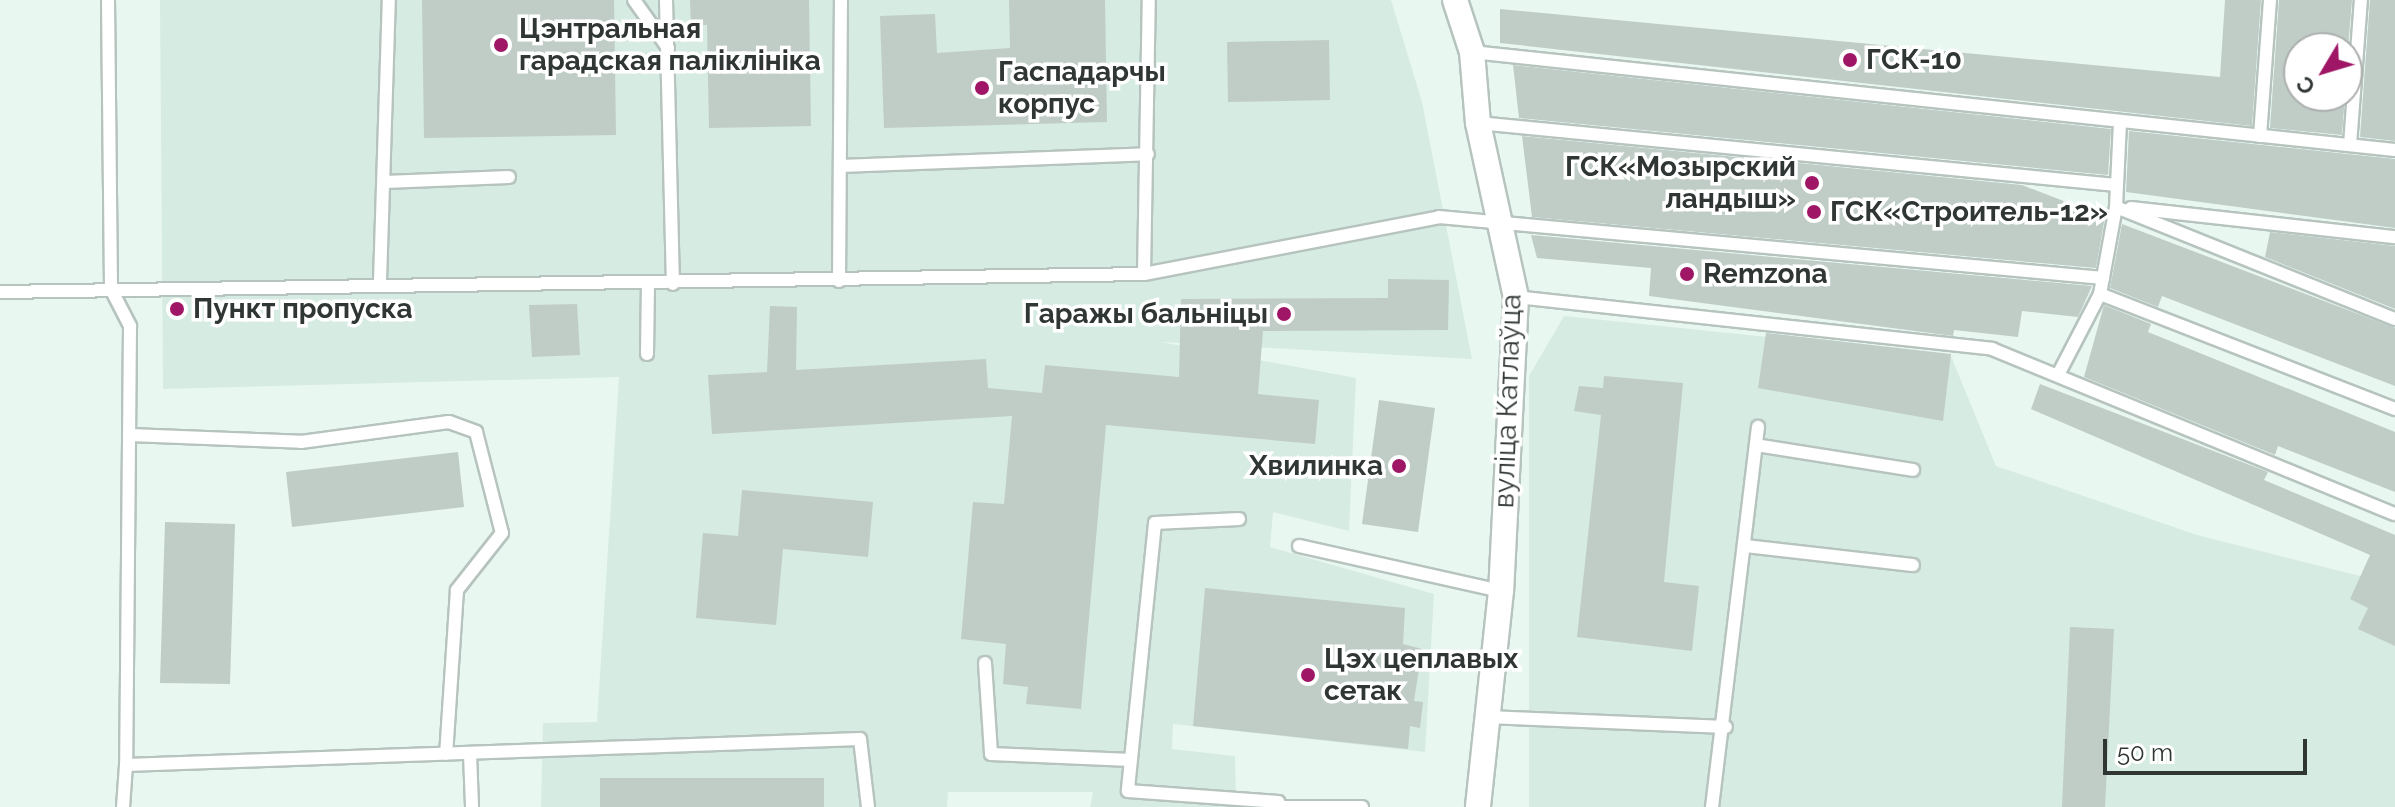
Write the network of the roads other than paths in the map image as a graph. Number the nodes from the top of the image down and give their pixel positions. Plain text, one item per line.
1 (108, 0) edge
2 (389, 0) edge
3 (634, 0) edge
4 (666, 0) edge
5 (841, 0) edge
6 (1149, 0) edge
7 (1455, 0) edge
8 (2270, 0) edge
9 (2361, 0) edge
10 (668, 48) junction
11 (1472, 52) junction
12 (2120, 121) junction
13 (1478, 123) junction
14 (2260, 136) junction
15 (2350, 145) junction
16 (2395, 150) edge
17 (1148, 154) junction
18 (840, 166) junction
19 (509, 177) dead end
20 (385, 182) junction
21 (2116, 185) junction
22 (2116, 207) junction
23 (1497, 218) junction
24 (2395, 237) edge
25 (1144, 274) junction
26 (2103, 278) junction
27 (380, 281) junction
28 (839, 281) junction
29 (648, 284) junction
30 (673, 284) junction
31 (111, 289) junction
32 (0, 292) edge
33 (2100, 294) junction
34 (1516, 297) junction
35 (2395, 319) edge
36 (647, 354) dead end
37 (2060, 371) junction
38 (2395, 409) edge
39 (1758, 427) dead end
40 (130, 435) junction
41 (1756, 445) junction
42 (1913, 470) dead end
43 (2395, 514) edge
44 (1239, 519) dead end
45 (1299, 546) dead end
46 (1745, 546) junction
47 (1913, 565) dead end
48 (1501, 591) junction
49 (985, 663) dead end
50 (1487, 717) junction
51 (1726, 727) junction
52 (446, 754) junction
53 (470, 754) junction
54 (1131, 760) junction
55 (126, 765) junction
56 (1279, 805) edge
57 (123, 807) edge
58 (472, 807) edge
59 (868, 807) edge
60 (1362, 807) edge
61 (1478, 807) edge
62 (1712, 807) edge

1 - 31 lane
2 - 20 lane
3 - 10 lane
4 - 10 lane
5 - 18 lane
6 - 17 lane
7 - 11 street, вуліца Катлаўца
8 - 14 lane
9 - 15 lane
10 - 30 lane
11 - 12 lane
11 - 13 street, вуліца Катлаўца
12 - 14 lane
12 - 21 lane
13 - 21 lane
13 - 23 street, вуліца Катлаўца
14 - 15 lane
15 - 16 lane
17 - 18 lane
17 - 25 lane
18 - 28 lane
19 - 20 lane
20 - 27 lane
21 - 22 lane
22 - 24 lane
22 - 26 lane
22 - 35 lane
23 - 25 lane
23 - 26 lane
23 - 34 street, вуліца Катлаўца
25 - 28 lane
26 - 33 lane
27 - 29 lane
27 - 31 lane
28 - 30 lane
29 - 30 lane
29 - 36 lane
31 - 32 lane
31 - 40 lane
33 - 37 lane
33 - 38 lane
34 - 37 lane
34 - 48 street, вуліца Катлаўца
37 - 43 lane
39 - 41 lane
40 - 52 lane
40 - 55 lane
41 - 42 lane
41 - 46 lane
44 - 54 lane
45 - 48 lane
46 - 47 lane
46 - 51 lane
48 - 50 street, вуліца Катлаўца
49 - 54 lane
50 - 51 lane
50 - 61 street, вуліца Катлаўца
51 - 62 lane
52 - 53 lane
52 - 55 lane
53 - 58 lane
53 - 59 lane
54 - 56 lane
55 - 57 lane
56 - 60 lane

